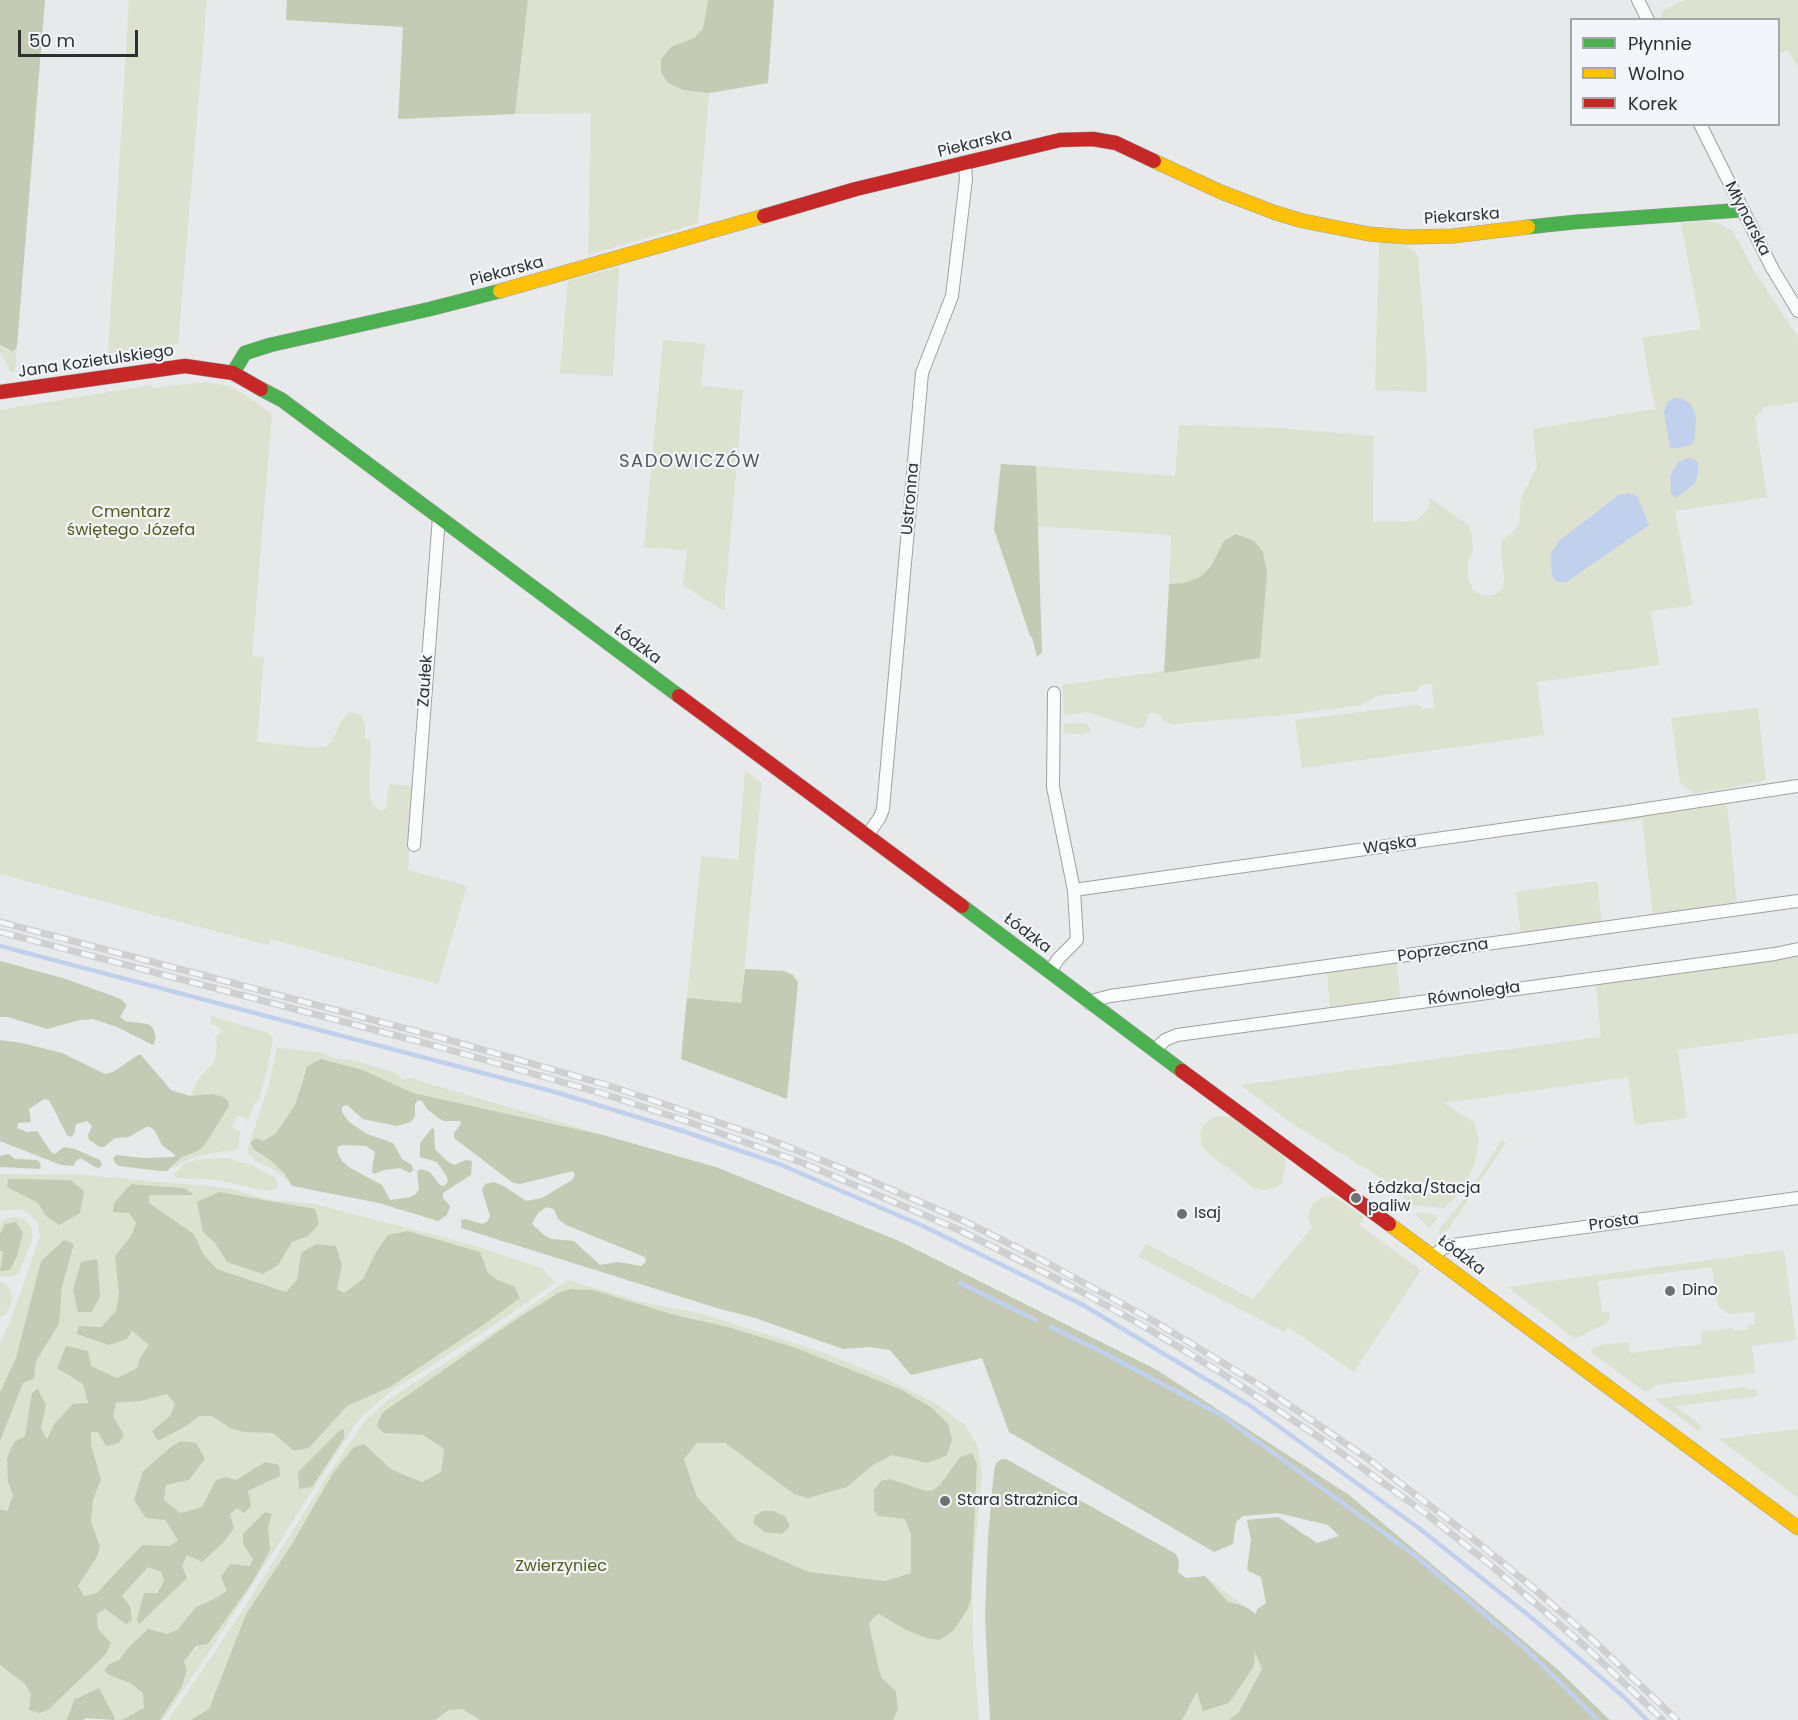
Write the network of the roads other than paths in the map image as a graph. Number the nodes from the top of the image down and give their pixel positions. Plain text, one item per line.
1 (1638, 0) edge
2 (1647, 18) edge
3 (1701, 126) edge
4 (965, 164) junction
5 (1742, 210) junction
6 (1798, 311) edge
7 (233, 373) junction
8 (0, 392) edge
9 (439, 517) junction
10 (1054, 693) dead end
11 (1798, 786) edge
12 (867, 836) junction
13 (414, 845) dead end
14 (1074, 890) junction
15 (1798, 901) edge
16 (1798, 949) edge
17 (1050, 972) junction
18 (1090, 1004) junction
19 (1155, 1050) junction
20 (1798, 1198) edge
21 (1434, 1256) junction
22 (1798, 1528) edge

1 - 2 street
3 - 5 street, Młynarska
4 - 5 main road, Piekarska
4 - 7 main road, Piekarska
4 - 12 street, Ustronna
5 - 6 street, Młynarska
7 - 8 main road, Jana Kozietulskiego
7 - 9 main road, Łódzka
9 - 12 main road, Łódzka
9 - 13 street, Zaułek
10 - 14 street
11 - 14 street, Wąska
12 - 17 main road, Łódzka
14 - 17 street
15 - 18 street, Poprzeczna
16 - 19 street, Równoległa
17 - 18 main road, Łódzka
18 - 19 main road, Łódzka
19 - 21 main road, Łódzka
20 - 21 street, Prosta
21 - 22 main road, Łódzka

